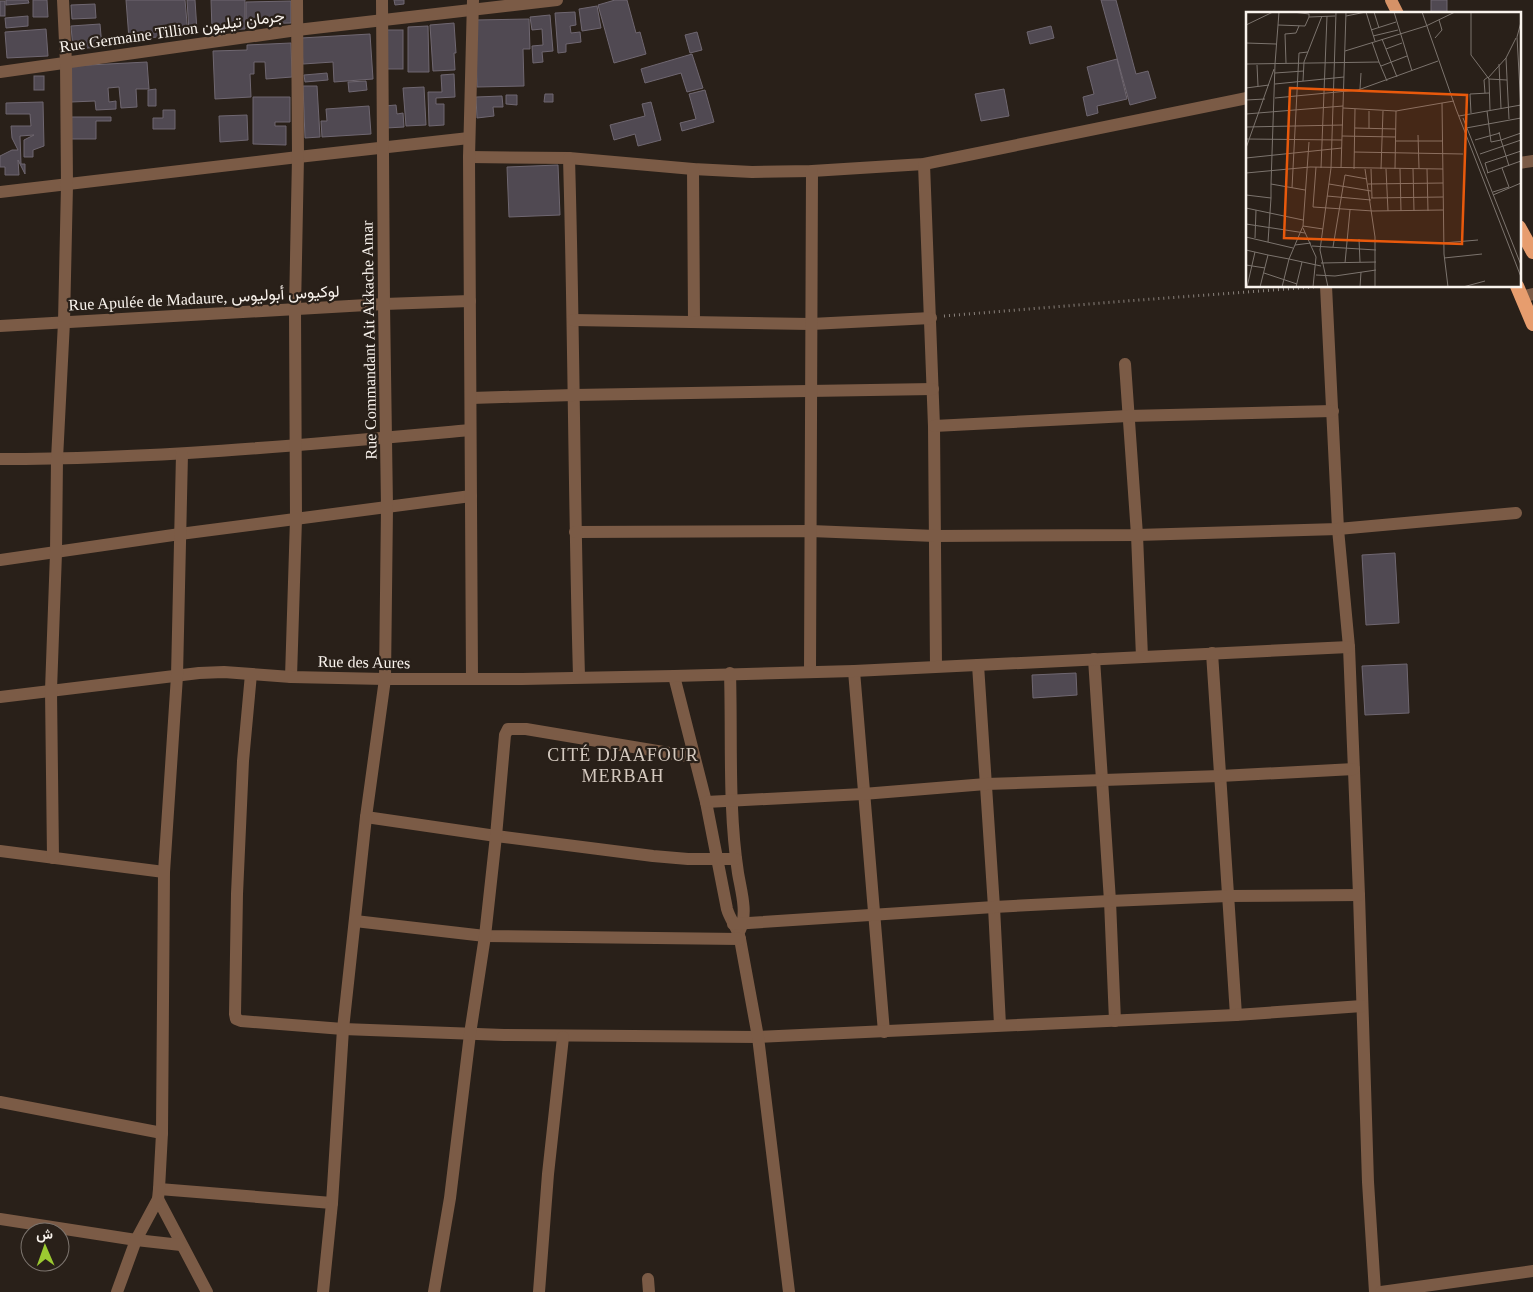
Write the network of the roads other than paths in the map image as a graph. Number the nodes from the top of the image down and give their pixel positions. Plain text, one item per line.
1 (63, 0) edge
2 (297, 0) edge
3 (382, 0) edge
4 (558, 0) edge
5 (1392, 0) edge
6 (473, 4) edge
7 (1397, 12) edge
8 (382, 21) junction
9 (297, 30) junction
10 (66, 63) junction
11 (0, 72) edge
12 (1246, 98) edge
13 (469, 138) junction
14 (383, 148) junction
15 (298, 156) junction
16 (469, 158) junction
17 (569, 158) junction
18 (1533, 161) edge
19 (1520, 163) edge
20 (924, 164) junction
21 (693, 169) junction
22 (812, 171) junction
23 (66, 185) junction
24 (0, 192) edge
25 (1520, 229) edge
26 (1533, 252) edge
27 (1326, 288) edge
28 (1524, 292) edge
29 (470, 301) junction
30 (384, 304) junction
31 (294, 309) junction
32 (931, 318) junction
33 (573, 320) junction
34 (64, 322) junction
35 (694, 322) junction
36 (811, 324) junction
37 (1533, 324) edge
38 (0, 326) edge
39 (1125, 364) dead end
40 (933, 389) junction
41 (811, 391) junction
42 (574, 395) junction
43 (471, 398) junction
44 (1333, 411) junction
45 (1128, 416) junction
46 (934, 426) junction
47 (470, 430) junction
48 (386, 438) junction
49 (295, 444) junction
50 (182, 454) junction
51 (0, 459) edge
52 (57, 459) junction
53 (471, 496) junction
54 (387, 507) junction
55 (1516, 513) dead end
56 (296, 519) junction
57 (1338, 529) junction
58 (811, 531) junction
59 (574, 532) junction
60 (180, 534) junction
61 (1137, 535) junction
62 (935, 536) junction
63 (56, 552) junction
64 (0, 560) edge
65 (1349, 647) junction
66 (1212, 653) junction
67 (1142, 656) junction
68 (1094, 659) junction
69 (978, 665) junction
70 (936, 666) junction
71 (854, 671) junction
72 (810, 672) junction
73 (730, 673) junction
74 (251, 674) junction
75 (177, 676) junction
76 (579, 676) junction
77 (674, 676) junction
78 (291, 677) junction
79 (472, 678) junction
80 (385, 679) junction
81 (51, 690) junction
82 (0, 697) edge
83 (693, 757) junction
84 (1354, 769) junction
85 (1220, 776) junction
86 (1101, 779) junction
87 (986, 784) junction
88 (863, 794) junction
89 (732, 800) junction
90 (706, 802) junction
91 (366, 817) junction
92 (496, 836) junction
93 (0, 851) edge
94 (53, 858) junction
95 (736, 858) junction
96 (716, 859) junction
97 (164, 872) junction
98 (1359, 894) junction
99 (1228, 896) junction
100 (1110, 901) junction
101 (994, 907) junction
102 (875, 916) junction
103 (354, 921) junction
104 (739, 930) junction
105 (485, 936) junction
106 (1362, 1006) junction
107 (1236, 1015) junction
108 (1115, 1021) junction
109 (1000, 1025) junction
110 (342, 1029) junction
111 (884, 1032) junction
112 (470, 1034) junction
113 (563, 1037) junction
114 (758, 1037) junction
115 (0, 1102) edge
116 (162, 1133) junction
117 (159, 1194) junction
118 (332, 1204) junction
119 (0, 1219) edge
120 (136, 1240) junction
121 (181, 1245) junction
122 (1533, 1271) edge
123 (118, 1292) edge
124 (207, 1292) edge
125 (323, 1292) edge
126 (434, 1292) edge
127 (539, 1292) edge
128 (788, 1292) edge
129 (1375, 1292) edge
130 (1381, 1292) edge

1 - 10 street
2 - 9 street
3 - 8 street, Rue Commandant Ait Akkache Amar
4 - 6 street, Rue Germaine Tillion جرمان تيليون
5 - 7 main road
6 - 8 street, Rue Germaine Tillion جرمان تيليون
6 - 13 street
8 - 9 street, Rue Germaine Tillion جرمان تيليون
8 - 14 street, Rue Commandant Ait Akkache Amar
9 - 10 street, Rue Germaine Tillion جرمان تيليون
9 - 15 street
10 - 11 street, Rue Germaine Tillion جرمان تيليون
10 - 23 street
12 - 20 street
13 - 14 street
13 - 16 street
14 - 15 street
14 - 30 street, Rue Commandant Ait Akkache Amar
15 - 23 street
15 - 31 street
16 - 17 street
16 - 29 street
17 - 21 street
17 - 33 street
18 - 19 street
20 - 22 street
20 - 32 street
21 - 22 street
21 - 35 street
22 - 36 street
23 - 24 street
23 - 34 street
25 - 26 highway
27 - 44 street
28 - 37 highway
29 - 30 street, Rue Apulée de Madaure, لوكيوس أبوليوس
29 - 43 street
30 - 31 street, Rue Apulée de Madaure, لوكيوس أبوليوس
30 - 48 street, Rue Commandant Ait Akkache Amar
31 - 34 street, Rue Apulée de Madaure, لوكيوس أبوليوس
31 - 49 street
32 - 36 street
32 - 40 street
33 - 35 street
33 - 42 street
34 - 38 street, Rue Apulée de Madaure, لوكيوس أبوليوس
34 - 52 street
35 - 36 street
36 - 41 street
39 - 45 street
40 - 41 street
40 - 46 street
41 - 42 street
41 - 58 street
42 - 43 street
42 - 59 street
43 - 47 street
44 - 45 street
44 - 57 street
45 - 46 street
45 - 61 street
46 - 62 street
47 - 48 street
47 - 53 street
48 - 49 street
48 - 54 street, Rue Commandant Ait Akkache Amar
49 - 50 street
49 - 56 street
50 - 52 street
50 - 60 street
51 - 52 street
52 - 63 street
53 - 54 street
53 - 79 street
54 - 56 street
54 - 80 street, Rue Commandant Ait Akkache Amar
55 - 57 street
56 - 60 street
56 - 78 street
57 - 61 street
57 - 65 street
58 - 59 street
58 - 62 street
58 - 72 street
59 - 76 street
60 - 63 street
60 - 75 street
61 - 62 street
61 - 67 street
62 - 70 street
63 - 64 street
63 - 81 street
65 - 66 street, Rue des Aures
65 - 84 street
66 - 67 street, Rue des Aures
66 - 85 street
67 - 68 street, Rue des Aures
68 - 69 street, Rue des Aures
68 - 86 street
69 - 70 street, Rue des Aures
69 - 87 street
70 - 71 street, Rue des Aures
71 - 72 street, Rue des Aures
71 - 88 street
72 - 73 street, Rue des Aures
73 - 77 street, Rue des Aures
73 - 89 street
74 - 75 street, Rue des Aures
74 - 78 street, Rue des Aures
74 - 110 street
75 - 81 street, Rue des Aures
75 - 97 street
76 - 77 street, Rue des Aures
76 - 79 street, Rue des Aures
77 - 83 street
78 - 80 street, Rue des Aures
79 - 80 street, Rue des Aures
80 - 91 street, Rue Commandant Ait Akkache Amar
81 - 82 street, Rue des Aures
81 - 94 street
83 - 90 street
83 - 92 street
84 - 85 street
84 - 98 street
85 - 86 street
85 - 99 street
86 - 87 street
86 - 100 street
87 - 88 street
87 - 101 street
88 - 89 street
88 - 102 street
89 - 90 street
89 - 95 street
90 - 96 street
91 - 92 street
91 - 103 street, Rue Commandant Ait Akkache Amar
92 - 96 street
92 - 105 street
93 - 94 street
94 - 97 street
95 - 96 street
95 - 104 street
96 - 104 street
97 - 116 street
98 - 99 street
98 - 106 street
99 - 100 street
99 - 107 street
100 - 101 street
100 - 108 street
101 - 102 street
101 - 109 street
102 - 104 street
102 - 111 street
103 - 105 street
103 - 110 street, Rue Commandant Ait Akkache Amar
104 - 105 street
104 - 114 street
105 - 112 street
106 - 107 street
106 - 129 street
107 - 108 street
108 - 109 street
109 - 111 street
110 - 112 street
110 - 118 street, Rue Commandant Ait Akkache Amar
111 - 114 street
112 - 113 street
112 - 126 street
113 - 114 street
113 - 127 street
114 - 128 street
115 - 116 street
116 - 117 street
117 - 118 street
117 - 120 street
117 - 121 street
118 - 125 street, Rue Commandant Ait Akkache Amar
119 - 120 street
120 - 121 street
120 - 123 street
121 - 124 street
122 - 130 street

